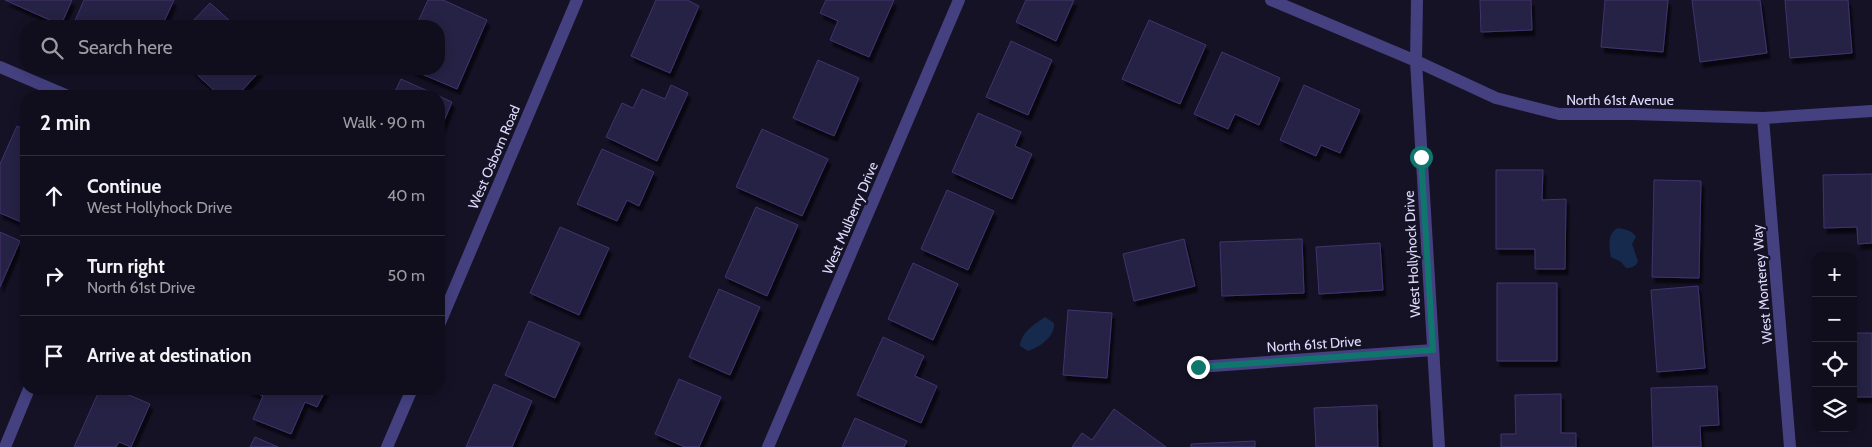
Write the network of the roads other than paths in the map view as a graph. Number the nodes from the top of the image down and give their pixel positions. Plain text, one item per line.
1 (577, 0) edge
2 (959, 0) edge
3 (1271, 0) edge
4 (1417, 0) edge
5 (1416, 61) junction
6 (0, 68) edge
7 (53, 90) edge
8 (1872, 110) edge
9 (1763, 118) junction
10 (445, 311) edge
11 (1433, 350) junction
12 (1198, 367) dead end
13 (27, 395) edge
14 (409, 395) edge
15 (5, 447) edge
16 (387, 447) edge
17 (768, 447) edge
18 (1439, 447) edge
19 (1790, 447) edge

1 - 10 street, West Osborn Road
2 - 17 street, West Mulberry Drive
3 - 5 street, North 61st Avenue
4 - 5 street, West Hollyhock Drive
5 - 9 street, North 61st Avenue
5 - 11 street, West Hollyhock Drive
6 - 7 street
8 - 9 street, North 61st Avenue
9 - 19 street, West Monterey Way
11 - 12 street, North 61st Drive
11 - 18 street, West Hollyhock Drive
13 - 15 street
14 - 16 street

